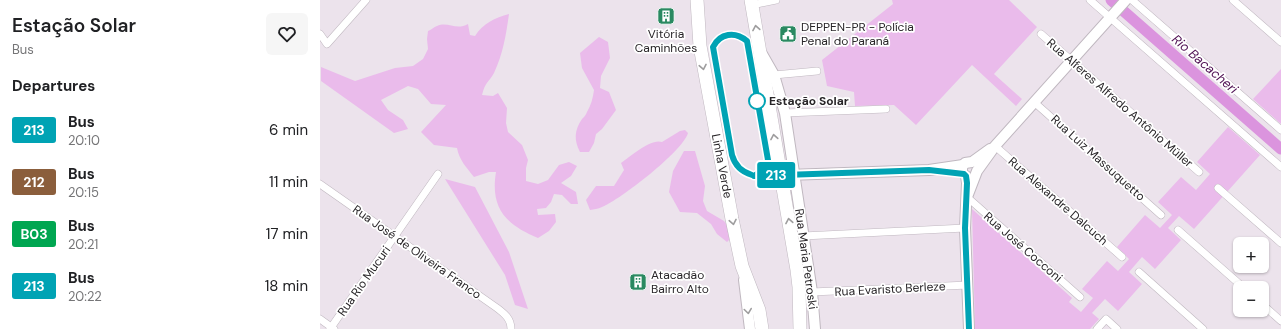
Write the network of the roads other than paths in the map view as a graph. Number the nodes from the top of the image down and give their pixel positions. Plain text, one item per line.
1 (366, 0) edge
2 (697, 0) edge
3 (776, 0) edge
4 (1090, 0) edge
5 (1127, 0) edge
6 (1233, 0) edge
7 (751, 2) edge
8 (1111, 16) junction
9 (320, 34) edge
10 (1041, 34) dead end
11 (1281, 42) edge
12 (760, 51) junction
13 (1072, 60) junction
14 (816, 71) dead end
15 (774, 75) junction
16 (1034, 102) junction
17 (886, 109) dead end
18 (785, 113) junction
19 (1281, 130) edge
20 (995, 146) junction
21 (1281, 167) edge
22 (969, 170) junction
23 (1199, 172) dead end
24 (438, 174) dead end
25 (787, 175) junction
26 (320, 184) edge
27 (1218, 188) dead end
28 (967, 196) junction
29 (1161, 215) dead end
30 (965, 228) junction
31 (1178, 230) dead end
32 (395, 236) junction
33 (803, 236) junction
34 (1281, 244) edge
35 (1122, 257) dead end
36 (742, 266) junction
37 (1138, 272) dead end
38 (1236, 281) edge
39 (968, 285) junction
40 (812, 292) junction
41 (1080, 297) dead end
42 (1269, 310) edge
43 (320, 319) edge
44 (1281, 321) edge
45 (511, 326) edge
46 (332, 328) edge
47 (750, 329) edge
48 (762, 329) edge
49 (800, 329) edge
50 (815, 329) edge
51 (969, 329) edge
52 (1097, 329) edge
53 (1117, 329) edge
54 (1203, 329) edge

1 - 9 street
2 -> 36 highway, Linha Verde
3 - 7 street
4 - 8 street
5 - 8 street
5 - 19 street
6 - 11 street
12 -> 7 highway
8 - 13 street
8 - 21 street
10 - 13 street, Rua Alferes Alfredo Antônio Müller
12 - 15 street, Rua Maria Petroski
25 -> 12 highway
13 - 16 street
13 - 23 street, Rua Alferes Alfredo Antônio Müller
14 - 15 street
15 - 18 street, Rua Maria Petroski
16 - 20 street
16 - 29 street, Rua Luiz Massuquetto
17 - 18 street
18 - 25 street, Rua Maria Petroski
20 - 22 street
20 - 35 street, Rua Alexandre Dalcuch
22 - 25 street
22 - 28 street
24 - 32 street, Rua Rio Mucuri
25 - 33 street, Rua Maria Petroski
49 -> 25 highway
26 - 32 street, Rua José de Oliveira Franco
27 - 34 street
28 - 30 street
28 - 41 street, Rua José Cocconi
30 - 33 street
30 - 39 street
31 - 38 street
32 - 45 street, Rua José de Oliveira Franco
32 - 46 street, Rua Rio Mucuri
33 - 40 street, Rua Maria Petroski
36 -> 47 street
36 - 48 highway, Linha Verde
37 - 54 street
39 - 40 street, Rua Evaristo Berleze
39 - 51 street
40 - 50 street, Rua Maria Petroski
42 - 44 street
43 - 46 street
52 - 53 street

